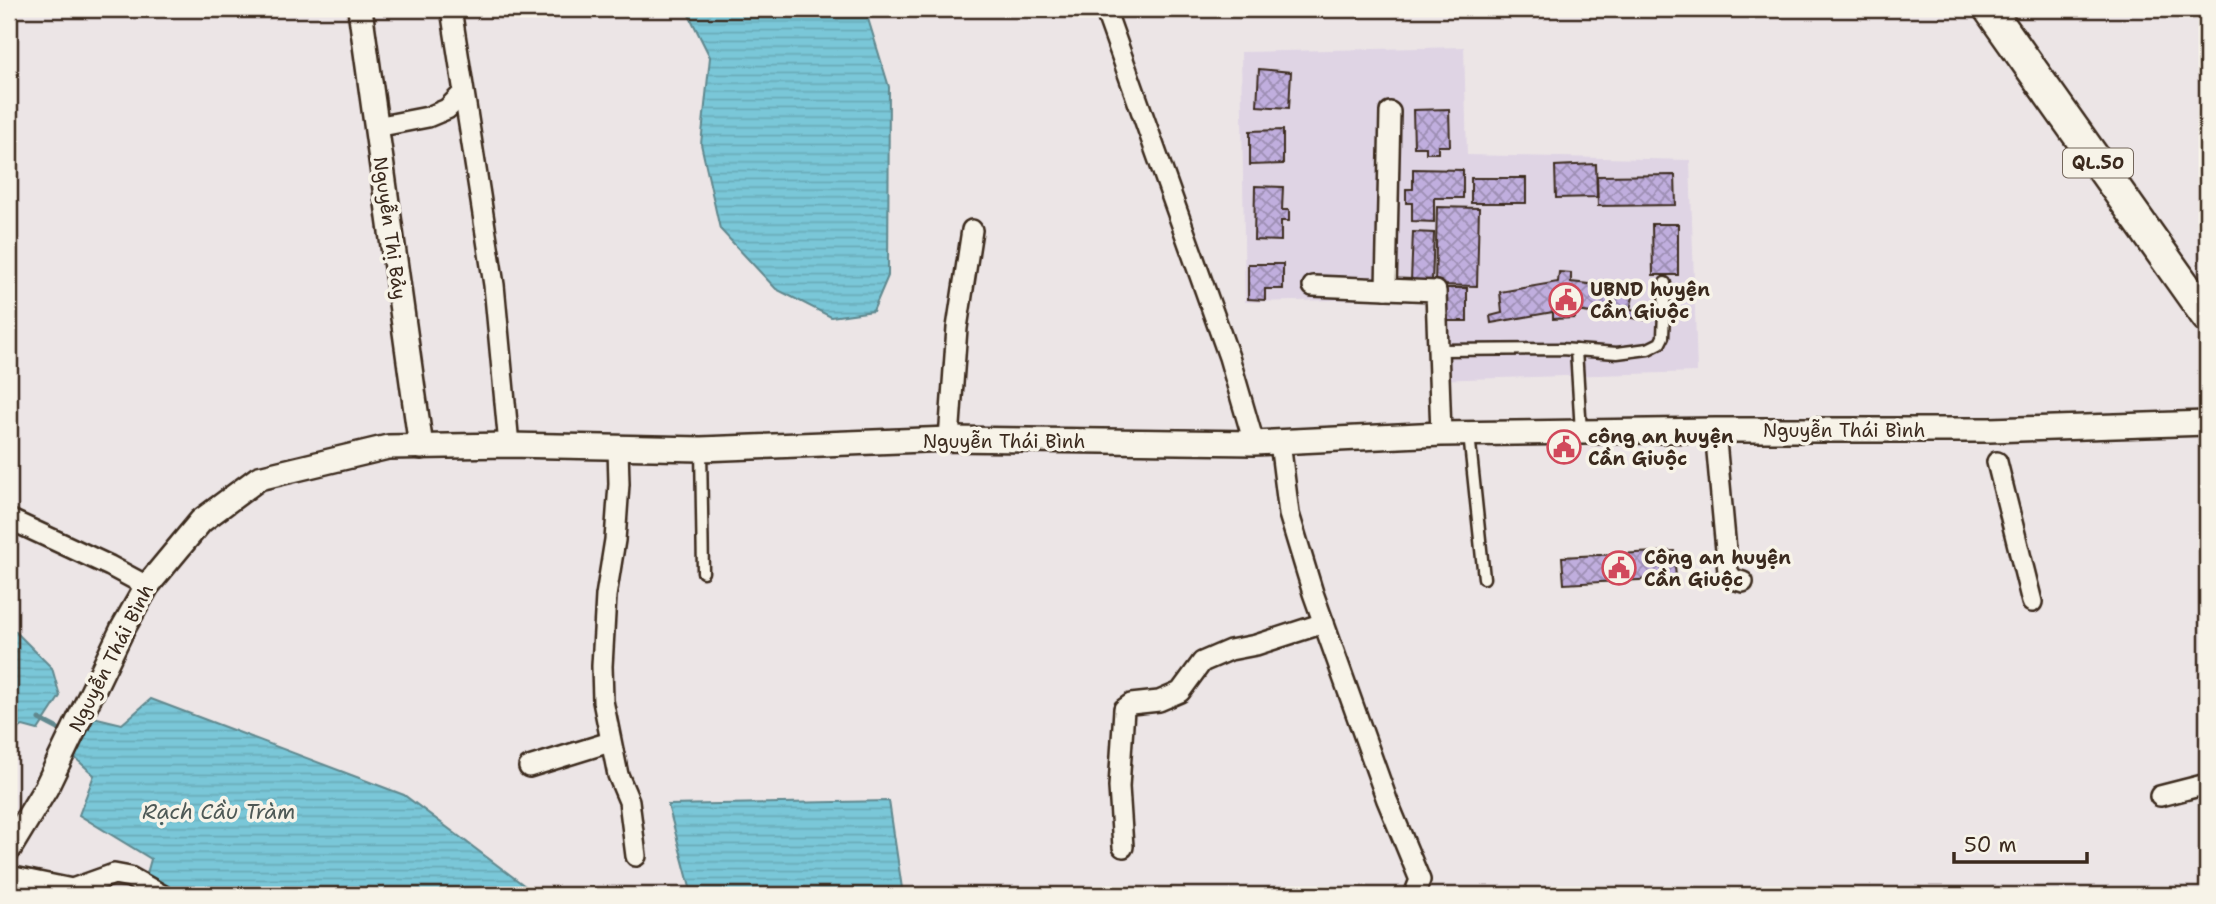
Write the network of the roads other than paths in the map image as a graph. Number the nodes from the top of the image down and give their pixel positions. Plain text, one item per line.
1 (360, 9) edge
2 (451, 9) edge
3 (1105, 9) edge
4 (1989, 9) edge
5 (463, 94) junction
6 (1390, 112) dead end
7 (376, 127) junction
8 (972, 230) dead end
9 (1665, 283) dead end
10 (1313, 286) dead end
11 (1386, 289) junction
12 (2207, 317) edge
13 (1438, 350) junction
14 (1576, 350) junction
15 (2207, 423) edge
16 (1716, 430) junction
17 (1990, 430) junction
18 (1581, 432) junction
19 (1441, 434) junction
20 (1469, 434) junction
21 (949, 439) junction
22 (1280, 442) junction
23 (1254, 443) junction
24 (509, 445) junction
25 (421, 447) junction
26 (618, 447) junction
27 (701, 449) junction
28 (9, 519) edge
29 (703, 572) dead end
30 (1484, 578) dead end
31 (1743, 582) dead end
32 (147, 586) junction
33 (2032, 602) dead end
34 (1324, 624) junction
35 (610, 742) junction
36 (529, 767) dead end
37 (2207, 785) edge
38 (2160, 796) dead end
39 (1123, 847) dead end
40 (9, 849) edge
41 (636, 856) dead end
42 (9, 876) edge
43 (162, 895) edge
44 (1414, 895) edge

1 - 7 street, Nguyễn Thị Bảy
2 - 5 street
3 - 23 street
4 - 12 main road, QL.50
5 - 7 street
5 - 24 street
6 - 11 street
7 - 25 street, Nguyễn Thị Bảy
8 - 21 street
9 - 14 lane
10 - 11 street
11 - 13 street
13 - 14 lane
13 - 19 street
14 - 18 lane
15 - 17 street, Nguyễn Thái Bình
16 - 17 street, Nguyễn Thái Bình
16 - 18 street, Nguyễn Thái Bình
16 - 31 street
17 - 33 street
18 - 20 street, Nguyễn Thái Bình
19 - 20 street, Nguyễn Thái Bình
19 - 22 street, Nguyễn Thái Bình
20 - 30 lane
21 - 23 street, Nguyễn Thái Bình
21 - 27 street, Nguyễn Thái Bình
22 - 23 street, Nguyễn Thái Bình
22 - 34 street
24 - 25 street, Nguyễn Thái Bình
24 - 26 street, Nguyễn Thái Bình
25 - 32 street, Nguyễn Thái Bình
26 - 27 street, Nguyễn Thái Bình
26 - 35 street
27 - 29 lane
28 - 32 street
32 - 40 street, Nguyễn Thái Bình
34 - 39 street
34 - 44 street
35 - 36 street
35 - 41 street
37 - 38 street
42 - 43 street

